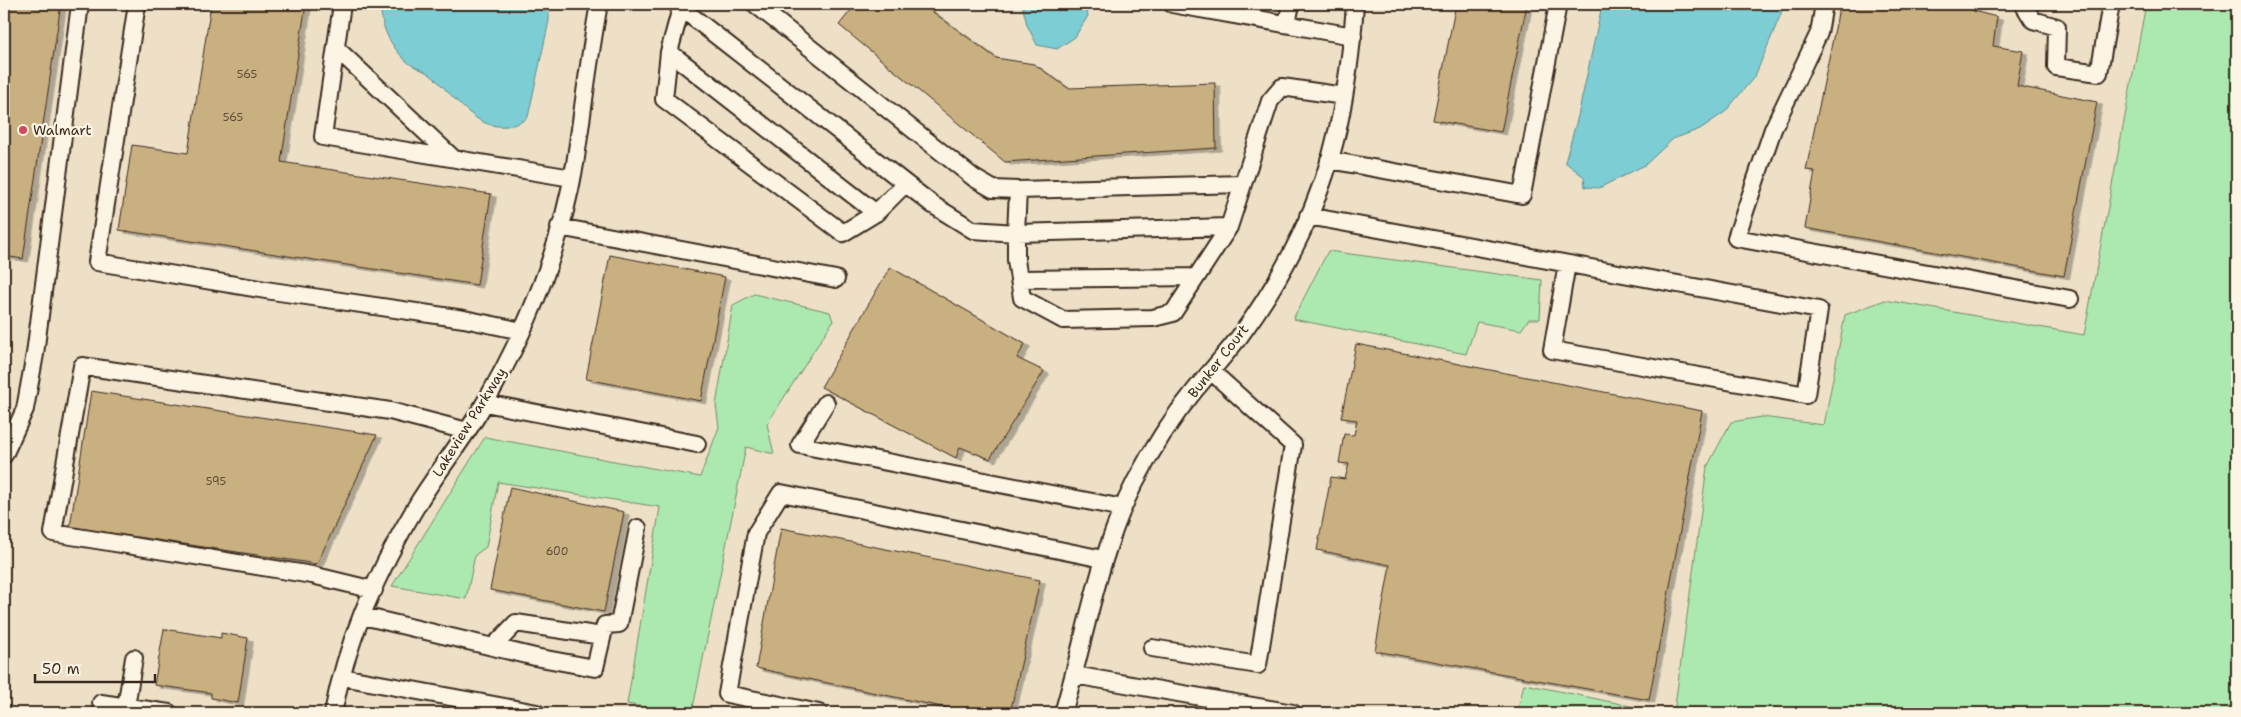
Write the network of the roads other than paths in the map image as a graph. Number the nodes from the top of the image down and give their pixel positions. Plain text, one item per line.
1 (80, 4) edge
2 (137, 4) edge
3 (342, 4) edge
4 (599, 4) edge
5 (1172, 4) edge
6 (1291, 4) edge
7 (1356, 4) edge
8 (1558, 4) edge
9 (1824, 4) edge
10 (2024, 4) edge
11 (2111, 4) edge
12 (682, 6) edge
13 (1197, 6) edge
14 (764, 7) edge
15 (1287, 24) junction
16 (1353, 36) junction
17 (336, 48) junction
18 (669, 52) junction
19 (1344, 96) junction
20 (452, 158) junction
21 (1329, 160) junction
22 (572, 178) junction
23 (905, 184) junction
24 (1243, 184) junction
25 (1018, 190) junction
26 (876, 213) junction
27 (1308, 216) junction
28 (559, 227) junction
29 (1229, 227) junction
30 (1016, 233) junction
31 (1568, 264) junction
32 (1196, 278) junction
33 (836, 279) dead end
34 (1019, 280) junction
35 (2070, 298) dead end
36 (522, 331) junction
37 (1211, 371) junction
38 (485, 403) junction
39 (826, 403) dead end
40 (467, 431) junction
41 (697, 444) dead end
42 (4, 455) edge
43 (1123, 508) junction
44 (638, 528) dead end
45 (1104, 559) junction
46 (374, 590) junction
47 (363, 616) junction
48 (602, 636) junction
49 (493, 647) junction
50 (1152, 648) dead end
51 (134, 658) dead end
52 (1074, 675) junction
53 (342, 677) junction
54 (101, 703) dead end
55 (126, 707) junction
56 (169, 713) edge
57 (333, 713) edge
58 (537, 713) edge
59 (819, 713) edge
60 (1063, 713) edge
61 (1293, 713) edge

1 - 42 street
2 - 36 street
3 - 17 street
4 - 22 street, Lakeview Parkway
5 - 13 street
6 - 15 street
7 - 16 street, Bunker Court
8 - 21 street
9 - 35 street
10 - 11 street
12 - 18 street
12 - 23 street
13 - 15 street
14 - 25 street
15 - 16 street
16 - 19 street, Bunker Court
17 - 20 street
17 - 20 street
18 - 26 street
18 - 26 street
19 - 21 street, Bunker Court
19 - 24 street
20 - 22 street
21 - 27 street, Bunker Court
22 - 28 street, Lakeview Parkway
23 - 26 street
23 - 30 street
24 - 25 street
24 - 29 street
25 - 30 street
27 - 31 street
27 - 37 street, Bunker Court
28 - 33 street
28 - 36 street, Lakeview Parkway
29 - 30 street
29 - 32 street
30 - 34 street
31 - 31 street
32 - 34 street
32 - 34 street
36 - 38 street, Lakeview Parkway
37 - 43 street, Bunker Court
37 - 50 street
38 - 40 street, Lakeview Parkway
38 - 41 street
39 - 43 street
40 - 46 street, Lakeview Parkway
40 - 46 street
43 - 45 street, Bunker Court
44 - 48 street
45 - 52 street, Bunker Court
45 - 59 street
46 - 47 street, Lakeview Parkway
47 - 49 street
47 - 53 street, Lakeview Parkway
48 - 49 street
48 - 49 street
51 - 55 street
52 - 60 street, Bunker Court
52 - 61 street
53 - 57 street, Lakeview Parkway
53 - 58 street
54 - 55 street
55 - 56 street

